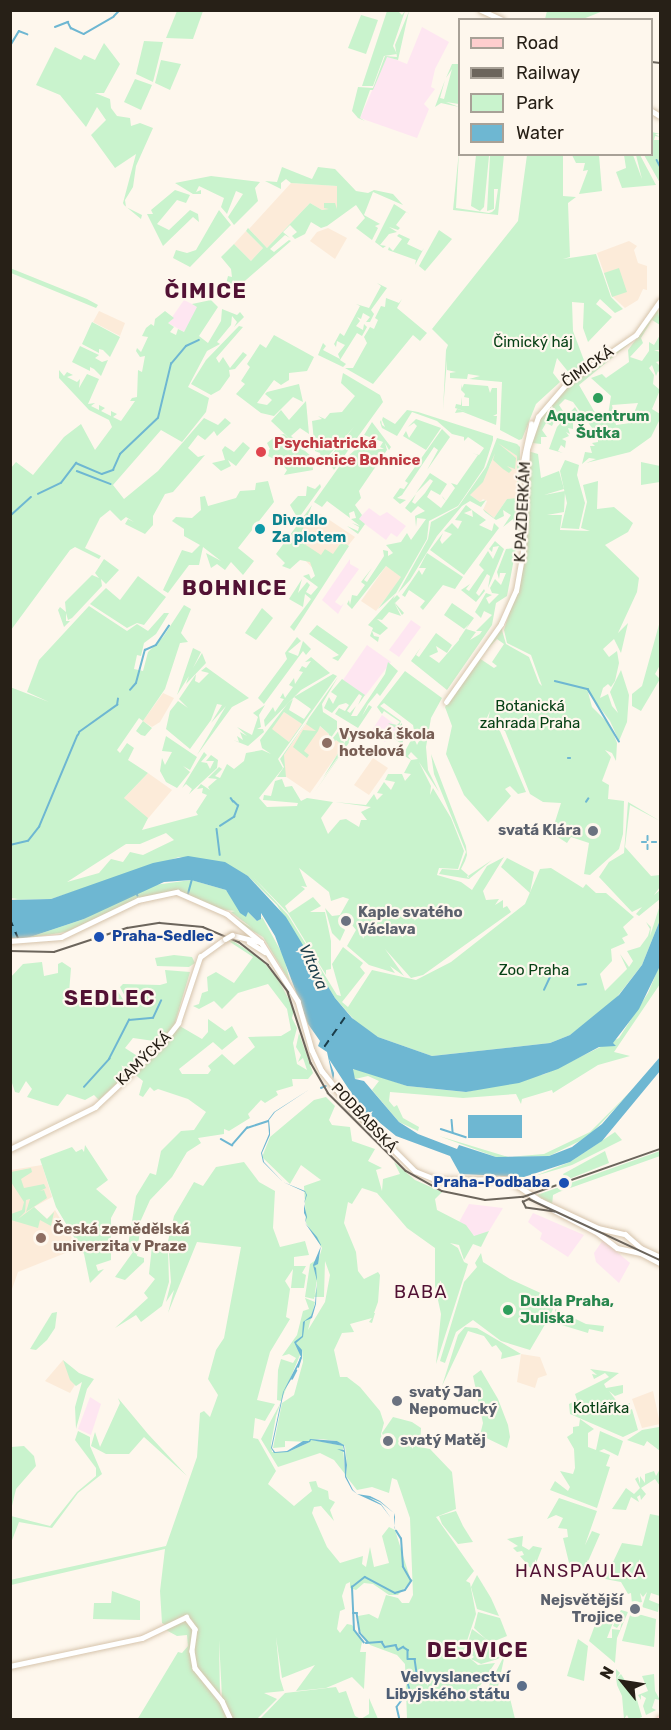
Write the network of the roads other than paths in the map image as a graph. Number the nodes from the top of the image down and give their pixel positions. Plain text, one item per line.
1 (476, 10) edge
2 (481, 10) edge
3 (493, 18) edge
4 (498, 18) edge
5 (660, 299) edge
6 (525, 445) joint
7 (447, 699) dead end
8 (252, 932) junction
9 (234, 935) junction
10 (242, 937) junction
11 (10, 941) edge
12 (259, 942) junction
13 (270, 956) junction
14 (10, 1149) edge
15 (597, 1230) junction
16 (660, 1257) edge
17 (660, 1263) edge
18 (10, 1666) edge
19 (231, 1719) edge

1 - 3 main road
2 - 4 main road
5 - 6 main road, ČIMICKÁ
6 - 7 main road, K PAZDERKÁM
8 - 11 main road
8 - 12 main road
8 - 13 main road
9 - 10 main road
9 - 12 main road
9 - 14 main road, KAMÝCKÁ, bridge
10 - 12 main road
10 - 13 main road
12 - 13 main road, PODBABSKÁ
13 - 15 main road, PODBABSKÁ
15 - 16 main road
15 - 17 main road
18 - 19 main road

